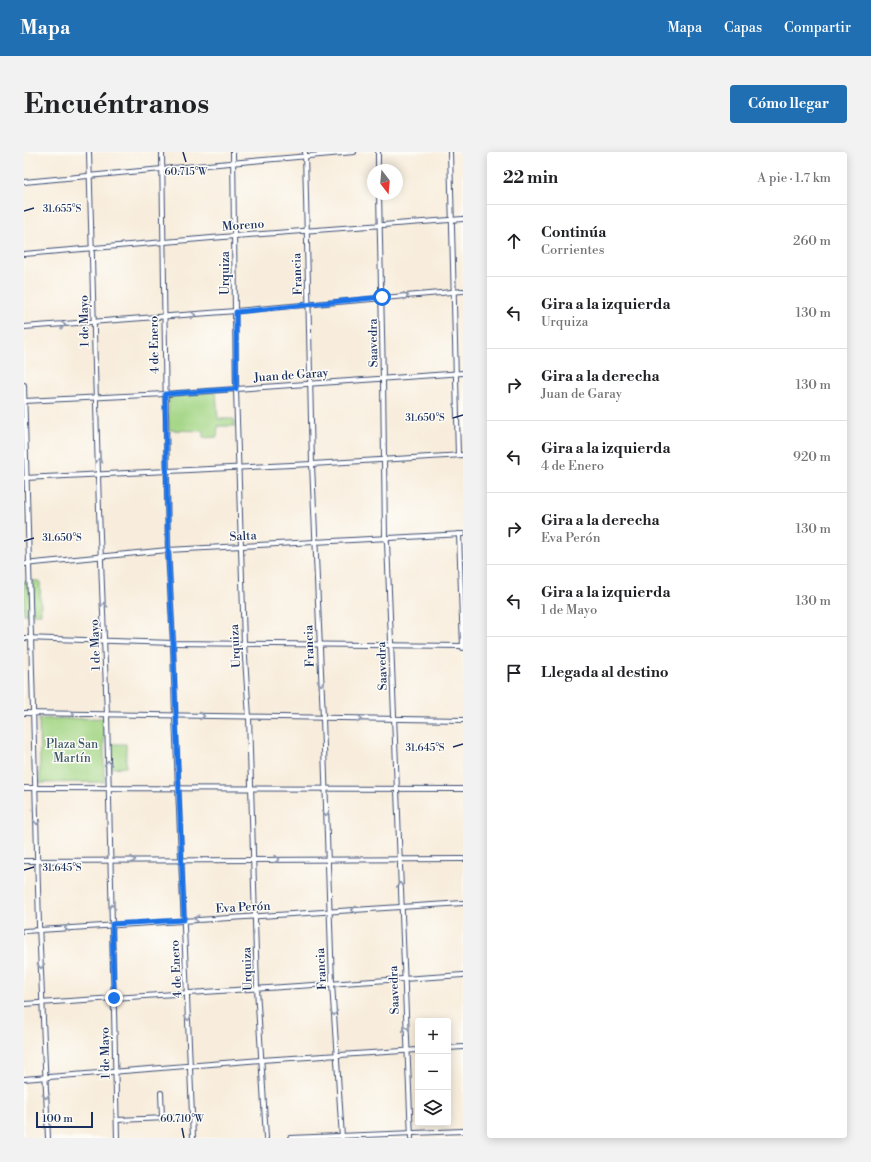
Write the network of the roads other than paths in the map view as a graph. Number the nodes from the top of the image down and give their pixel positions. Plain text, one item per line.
1 (89, 152) edge
2 (162, 152) edge
3 (233, 152) edge
4 (354, 152) edge
5 (378, 152) edge
6 (450, 152) edge
7 (305, 154) edge
8 (233, 163) junction
9 (378, 164) edge
10 (162, 169) junction
11 (90, 176) junction
12 (24, 182) edge
13 (379, 200) edge
14 (463, 219) edge
15 (452, 220) junction
16 (380, 225) junction
17 (306, 231) junction
18 (235, 236) junction
19 (162, 242) junction
20 (92, 248) junction
21 (24, 254) edge
22 (463, 291) edge
23 (453, 292) junction
24 (382, 297) junction
25 (308, 304) junction
26 (236, 312) junction
27 (164, 317) junction
28 (94, 323) junction
29 (24, 327) edge
30 (455, 373) junction
31 (463, 373) edge
32 (383, 378) junction
33 (310, 383) junction
34 (24, 385) edge
35 (236, 389) junction
36 (165, 394) junction
37 (96, 398) junction
38 (24, 401) edge
39 (461, 455) edge
40 (384, 460) junction
41 (312, 464) junction
42 (240, 467) junction
43 (167, 470) junction
44 (99, 473) junction
45 (25, 478) edge
46 (461, 534) edge
47 (385, 537) junction
48 (315, 541) junction
49 (241, 546) junction
50 (168, 550) junction
51 (102, 557) junction
52 (26, 564) edge
53 (24, 638) edge
54 (31, 638) junction
55 (105, 641) junction
56 (173, 643) junction
57 (244, 643) junction
58 (319, 644) junction
59 (392, 645) junction
60 (463, 646) edge
61 (24, 713) edge
62 (33, 713) junction
63 (107, 715) junction
64 (175, 716) junction
65 (249, 717) junction
66 (323, 718) junction
67 (394, 719) junction
68 (463, 720) edge
69 (24, 788) edge
70 (36, 788) junction
71 (108, 788) junction
72 (250, 788) junction
73 (325, 788) junction
74 (179, 789) junction
75 (397, 789) junction
76 (463, 789) edge
77 (399, 858) junction
78 (253, 859) junction
79 (327, 859) junction
80 (463, 859) edge
81 (24, 860) edge
82 (38, 860) junction
83 (111, 860) junction
84 (181, 860) junction
85 (463, 903) edge
86 (401, 907) junction
87 (329, 912) junction
88 (255, 916) junction
89 (184, 920) junction
90 (112, 924) junction
91 (40, 930) junction
92 (24, 931) edge
93 (463, 975) edge
94 (404, 978) junction
95 (332, 983) junction
96 (258, 988) junction
97 (188, 992) junction
98 (114, 998) junction
99 (42, 1003) junction
100 (24, 1004) edge
101 (463, 1047) edge
102 (451, 1048) edge
103 (415, 1050) edge
104 (406, 1051) junction
105 (337, 1056) junction
106 (262, 1060) junction
107 (190, 1066) junction
108 (115, 1072) junction
109 (45, 1077) junction
110 (24, 1079) edge
111 (161, 1093) dead end
112 (192, 1117) junction
113 (162, 1118) junction
114 (117, 1120) junction
115 (463, 1131) edge
116 (410, 1132) junction
117 (342, 1137) edge
118 (48, 1138) edge
119 (117, 1138) edge
120 (193, 1138) edge
121 (266, 1138) edge
122 (290, 1138) edge
123 (411, 1138) edge

1 - 11 street, 1 de Mayo
2 - 10 street, 4 de Enero
3 - 8 street, Urquiza
4 - 7 street
5 - 9 street
6 - 15 street
7 - 8 street
7 - 17 street, Francia
8 - 10 street
8 - 18 street, Urquiza
10 - 11 street
10 - 19 street, 4 de Enero
11 - 12 street
11 - 20 street, 1 de Mayo
13 - 16 street, Saavedra
14 - 15 street, Moreno
15 - 16 street, Moreno
15 - 23 street
16 - 17 street, Moreno
16 - 24 street, Saavedra
17 - 18 street, Moreno
17 - 25 street, Francia
18 - 19 street, Moreno
18 - 26 street, Urquiza
19 - 20 street, Moreno
19 - 27 street, 4 de Enero
20 - 21 street, Moreno
20 - 28 street, 1 de Mayo
22 - 23 street
24 -> 23 street
23 - 30 street
24 - 25 street
24 - 32 street, Saavedra
25 - 26 street
25 - 33 street, Francia
27 -> 26 street
26 - 35 street, Urquiza
27 - 28 street
27 - 36 street, 4 de Enero
29 -> 28 street
28 - 37 street, 1 de Mayo
30 - 31 street, Juan de Garay
30 - 32 street, Juan de Garay
30 - 39 street
32 - 33 street, Juan de Garay
32 - 40 street, Saavedra
33 - 35 street, Juan de Garay
33 - 41 street, Francia
34 - 38 street
35 - 36 street, Juan de Garay
35 - 42 street, Urquiza
36 - 37 street, Juan de Garay
36 - 43 street, 4 de Enero
37 - 38 street, Juan de Garay
44 -> 37 street, 1 de Mayo
38 - 45 street
39 - 40 street
40 - 41 street
40 - 47 street, Saavedra
41 - 42 street
41 - 48 street, Francia
42 - 43 street
42 - 49 street, Urquiza
43 - 44 street
43 - 50 street, 4 de Enero
44 - 45 street
44 - 51 street, 1 de Mayo
45 - 52 street
46 - 47 street, Salta
46 - 60 street
47 - 48 street, Salta
47 - 59 street, Saavedra
48 - 49 street, Salta
48 - 58 street, Francia
49 - 50 street, Salta
49 - 57 street, Urquiza
50 - 51 street, Salta
50 - 56 street, 4 de Enero
51 - 52 street, Salta
55 -> 51 street, 1 de Mayo
52 - 54 street
53 - 54 street
54 - 55 street
54 - 62 street
55 - 56 street
55 - 63 street, 1 de Mayo
56 - 57 street
56 - 64 street, 4 de Enero
57 - 58 street
57 - 65 street, Urquiza
58 - 59 street
58 -> 66 street, Francia
59 - 60 street
59 - 67 street, Saavedra
61 - 62 street
62 -> 63 street
62 - 70 street
63 - 64 street
71 -> 63 street, 1 de Mayo
64 -> 65 street
64 - 74 street, 4 de Enero
65 - 66 street
65 - 72 street, Urquiza
66 -> 67 street
66 - 73 street, Francia
67 - 68 street
67 - 75 street, Saavedra
69 - 70 street
70 - 71 street
70 -> 82 street
71 - 74 street
71 - 83 street, 1 de Mayo
72 - 73 street
72 - 74 street
72 - 78 street, Urquiza
73 - 75 street
73 -> 79 street, Francia
74 - 84 street, 4 de Enero
75 - 76 street
75 - 77 street, Saavedra
77 - 79 street
77 - 80 street
86 -> 77 street, Saavedra
78 -> 79 street
78 - 84 street
78 - 88 street, Urquiza
79 - 87 street, Francia
81 - 82 street
82 - 83 street
82 - 91 street
83 -> 84 street
90 -> 83 street, 1 de Mayo
84 - 89 street, 4 de Enero
85 - 86 street, Eva Perón
86 -> 87 street, Eva Perón
86 - 94 street, Saavedra
87 - 88 street, Eva Perón
87 - 95 street, Francia
88 -> 89 street, Eva Perón
88 - 96 street, Urquiza
89 - 90 street, Eva Perón
89 - 97 street, 4 de Enero
90 -> 91 street, Eva Perón
90 - 98 street, 1 de Mayo
91 - 92 street, Eva Perón
91 -> 99 street
93 - 94 street
94 - 95 street
104 -> 94 street, Saavedra
95 - 96 street
95 -> 105 street, Francia
96 - 97 street
96 - 106 street, Urquiza
97 - 98 street
97 -> 107 street, 4 de Enero
98 - 99 street
98 - 108 street, 1 de Mayo
99 - 100 street
99 - 109 street
101 - 102 street
103 - 104 street
104 - 105 street
104 - 116 street, Saavedra
105 - 106 street
105 - 117 street, Francia
106 - 107 street
106 - 121 street, Urquiza
107 - 108 street
107 - 112 street, 4 de Enero
108 - 109 street
108 - 114 street, 1 de Mayo
109 - 110 street
109 -> 118 street
111 - 113 street
112 - 113 street
112 - 120 street, 4 de Enero
113 - 114 street
114 - 119 street, 1 de Mayo
115 - 116 street
116 - 117 street
116 - 123 street, Saavedra
117 - 122 street

